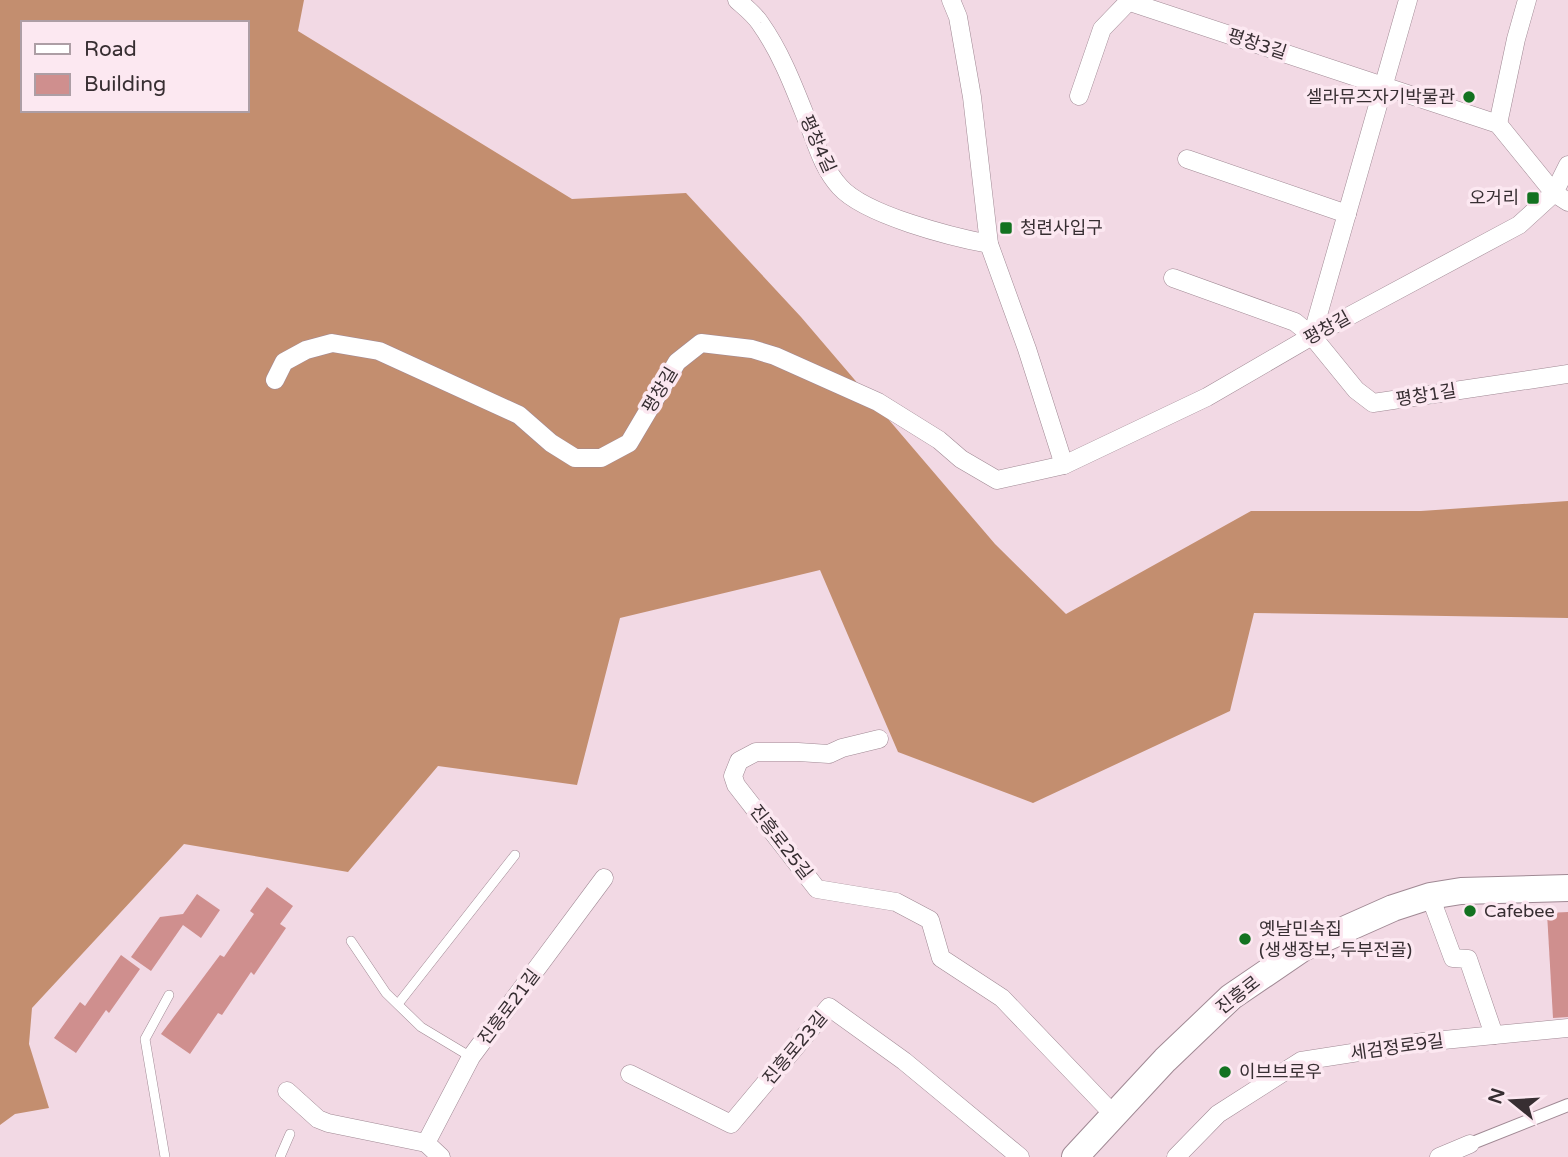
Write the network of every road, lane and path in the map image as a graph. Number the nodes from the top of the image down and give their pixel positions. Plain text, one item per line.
1 (737, 0) edge
2 (951, 0) edge
3 (1408, 0) edge
4 (1527, 0) edge
5 (1130, 1) edge
6 (1383, 86) junction
7 (1079, 96) dead end
8 (1498, 124) junction
9 (1187, 159) dead end
10 (1568, 165) edge
11 (1561, 198) edge
12 (1347, 214) junction
13 (989, 244) junction
14 (1173, 278) dead end
15 (1312, 336) junction
16 (1568, 374) edge
17 (275, 380) dead end
18 (1064, 465) junction
19 (878, 739) dead end
20 (515, 855) dead end
21 (604, 878) dead end
22 (1568, 888) edge
23 (1430, 896) junction
24 (351, 941) dead end
25 (169, 995) dead end
26 (398, 1004) junction
27 (1568, 1028) edge
28 (1494, 1035) junction
29 (471, 1057) junction
30 (630, 1074) dead end
31 (287, 1091) dead end
32 (1568, 1105) edge
33 (1115, 1116) junction
34 (290, 1133) dead end
35 (426, 1143) junction
36 (1471, 1144) joint
37 (165, 1157) edge
38 (280, 1157) edge
39 (441, 1157) edge
40 (1020, 1157) edge
41 (1075, 1157) edge
42 (1176, 1157) edge
43 (1439, 1157) edge

1 - 13 street, 평창4길
2 - 13 street
3 - 6 street
4 - 8 street
5 - 6 street, 평창3길
5 - 7 street
6 - 8 street, 평창3길
6 - 12 street
8 - 11 street
9 - 12 street
10 - 11 street, 평창길 / 평창길
11 - 15 street, 평창길 / 평창길
12 - 15 street
13 - 18 street
14 - 15 street
15 - 16 street, 평창1길
15 - 18 street, 평창길 / 평창길
17 - 18 street, 평창길 / 평창길
19 - 33 street, 진흥로25길
20 - 26 lane
21 - 29 street, 진흥로21길
22 - 23 main road, 진흥로
23 - 28 street
23 - 33 main road, 진흥로
24 - 26 lane
25 - 37 lane
26 - 29 lane
27 - 28 street, 세검정로9길
28 - 42 street, 세검정로9길
29 - 35 street, 진흥로21길
30 - 40 street, 진흥로23길
31 - 35 street
32 - 36 street
33 - 41 main road, 진흥로
34 - 38 lane
35 - 39 street
36 - 43 street

